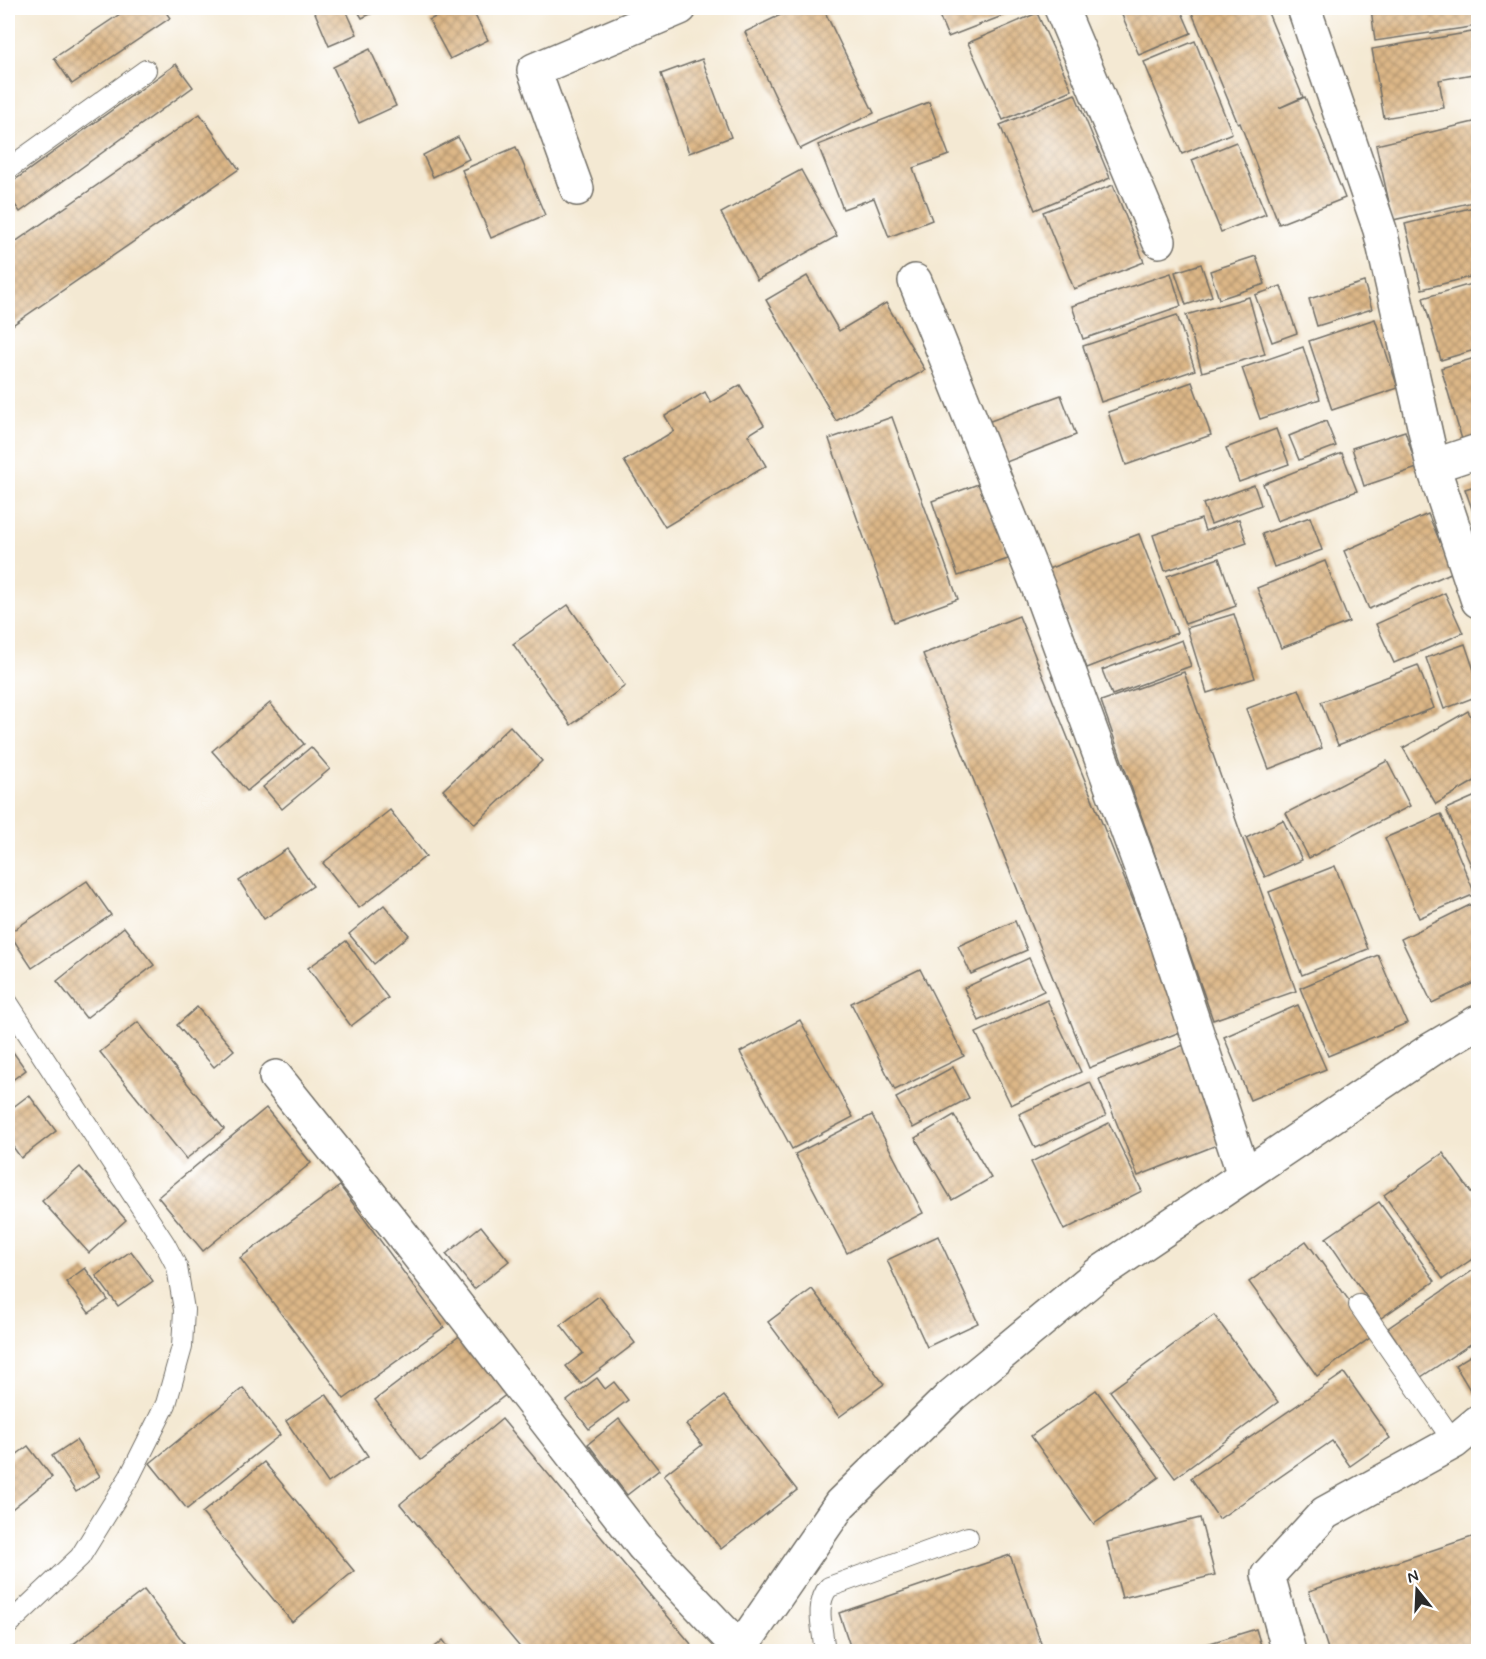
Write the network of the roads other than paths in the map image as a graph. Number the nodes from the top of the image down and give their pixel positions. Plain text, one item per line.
1 (680, 8) edge
2 (1061, 8) edge
3 (1304, 8) edge
4 (146, 70) dead end
5 (8, 169) edge
6 (576, 189) dead end
7 (1159, 242) dead end
8 (915, 281) dead end
9 (1479, 451) edge
10 (1433, 466) junction
11 (1479, 601) edge
12 (8, 1003) edge
13 (1479, 1022) edge
14 (276, 1077) dead end
15 (1244, 1175) junction
16 (1359, 1305) dead end
17 (1466, 1432) edge
18 (968, 1537) dead end
19 (8, 1625) edge
20 (739, 1650) edge
21 (825, 1652) edge
22 (1289, 1652) edge

1 - 6 street
2 - 7 street
3 - 10 street
4 - 5 lane
8 - 15 street
9 - 10 street
10 - 11 street
12 - 19 lane
13 - 15 street
14 - 20 street
15 - 20 street
16 - 17 lane
17 - 22 street
18 - 21 lane

